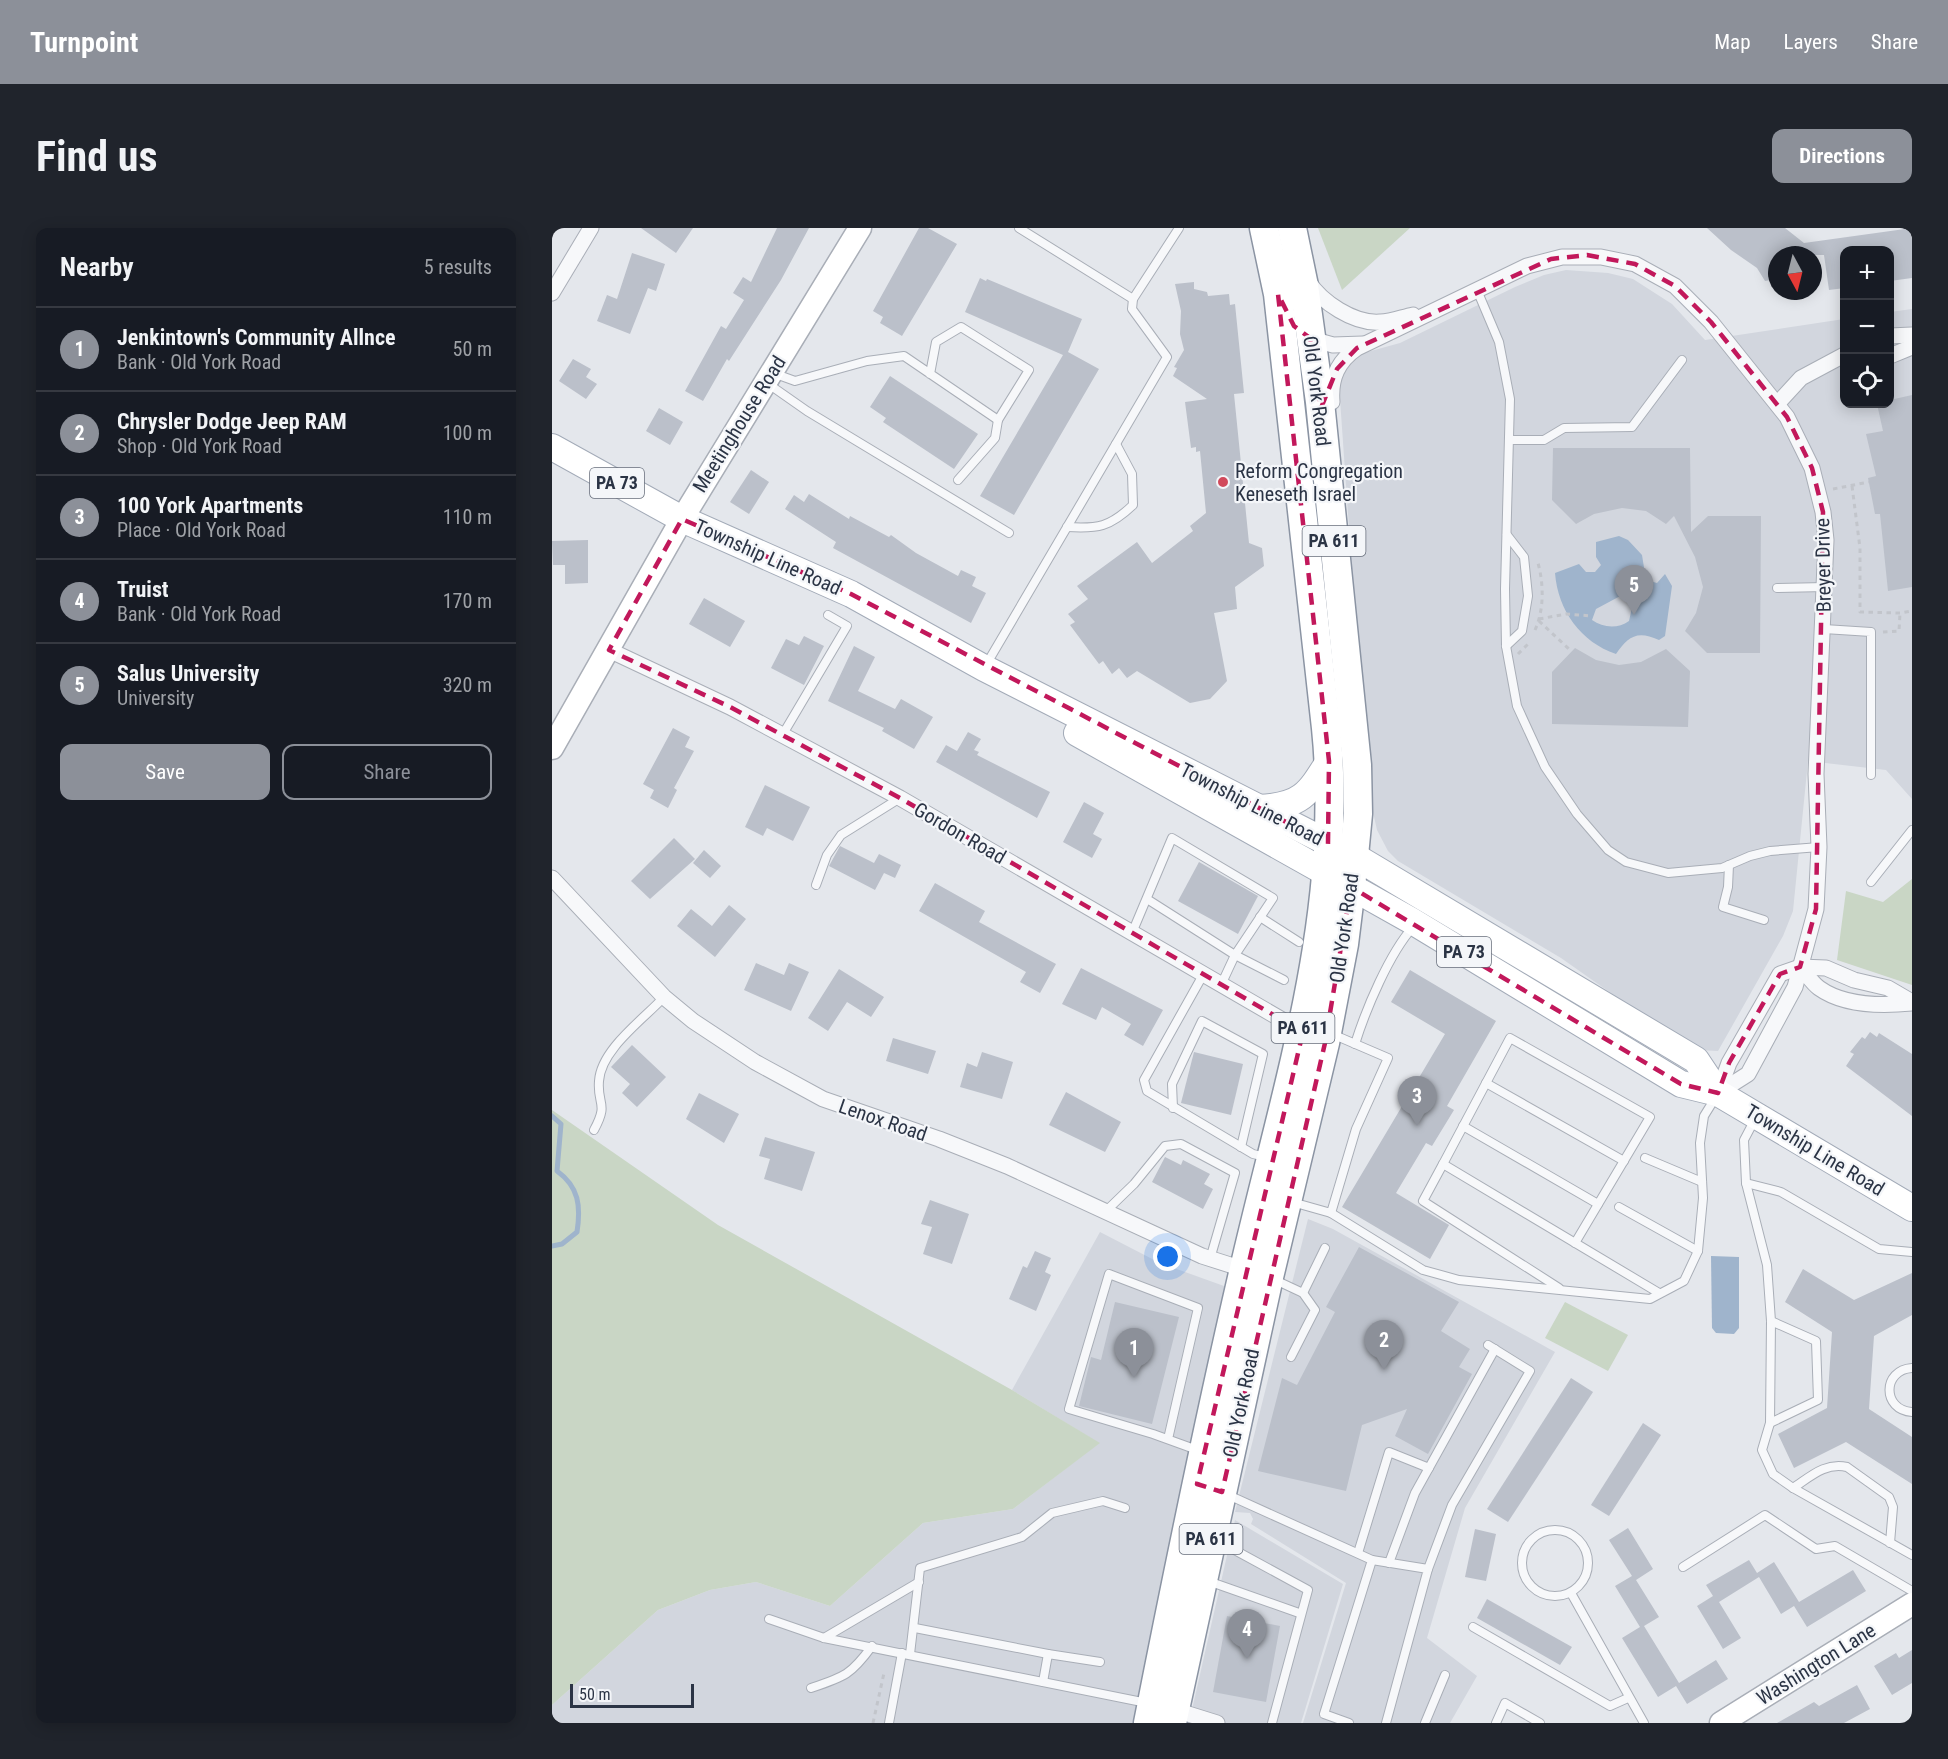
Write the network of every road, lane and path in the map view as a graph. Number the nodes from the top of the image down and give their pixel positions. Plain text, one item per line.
1 (591, 228) edge
2 (860, 228) edge
3 (1019, 228) edge
4 (1179, 228) edge
5 (1264, 228) edge
6 (1292, 228) edge
7 (1300, 267) junction
8 (1477, 291) junction
9 (552, 293) edge
10 (1278, 294) junction
11 (1133, 299) junction
12 (1437, 310) junction
13 (1912, 335) edge
14 (1894, 336) edge
15 (1310, 338) junction
16 (1366, 344) junction
17 (1912, 347) edge
18 (1894, 354) edge
19 (1840, 358) edge
20 (1682, 360) dead end
21 (930, 374) junction
22 (768, 377) junction
23 (1778, 403) junction
24 (998, 420) junction
25 (1510, 440) junction
26 (1116, 444) junction
27 (552, 447) edge
28 (958, 480) dead end
29 (1869, 482) dead end
30 (1852, 486) junction
31 (1832, 489) dead end
32 (682, 519) junction
33 (1067, 527) junction
34 (1009, 533) dead end
35 (1507, 535) junction
36 (1338, 581) junction
37 (1825, 587) junction
38 (1777, 588) dead end
39 (1912, 611) edge
40 (1900, 613) junction
41 (828, 615) dead end
42 (1592, 616) dead end
43 (1824, 629) junction
44 (1871, 632) junction
45 (1506, 646) junction
46 (609, 650) junction
47 (1570, 650) dead end
48 (984, 668) junction
49 (783, 734) junction
50 (552, 748) edge
51 (1329, 761) junction
52 (1871, 775) dead end
53 (900, 798) junction
54 (1258, 808) junction
55 (1912, 830) edge
56 (1819, 847) junction
57 (1354, 856) junction
58 (1327, 857) junction
59 (1729, 865) junction
60 (552, 878) edge
61 (1871, 882) dead end
62 (816, 885) dead end
63 (1351, 887) junction
64 (1147, 899) junction
65 (1260, 917) junction
66 (1764, 920) dead end
67 (1416, 923) junction
68 (1132, 933) junction
69 (1299, 942) dead end
70 (1235, 955) junction
71 (1800, 967) junction
72 (1203, 975) junction
73 (1284, 980) dead end
74 (1221, 985) junction
75 (664, 997) junction
76 (1912, 1002) edge
77 (1315, 1032) junction
78 (1355, 1044) junction
79 (1486, 1083) junction
80 (1718, 1093) junction
81 (1173, 1108) junction
82 (1757, 1116) junction
83 (1463, 1126) junction
84 (594, 1130) dead end
85 (1241, 1147) junction
86 (1271, 1158) junction
87 (1645, 1158) dead end
88 (1624, 1161) junction
89 (1443, 1164) junction
90 (1702, 1182) junction
91 (1746, 1183) junction
92 (1287, 1201) junction
93 (1598, 1204) junction
94 (1619, 1207) dead end
95 (1912, 1208) edge
96 (1104, 1213) junction
97 (1331, 1213) junction
98 (1575, 1243) junction
99 (1325, 1248) dead end
100 (1698, 1251) junction
101 (1912, 1252) edge
102 (1210, 1259) junction
103 (1256, 1274) junction
104 (1562, 1290) junction
105 (1303, 1293) junction
106 (1659, 1293) junction
107 (1771, 1321) junction
108 (1291, 1357) dead end
109 (1912, 1368) edge
110 (1912, 1412) edge
111 (1770, 1423) junction
112 (1168, 1439) junction
113 (1204, 1452) junction
114 (1429, 1468) junction
115 (1209, 1488) junction
116 (1793, 1488) junction
117 (1125, 1508) dead end
118 (1212, 1538) junction
119 (1890, 1543) junction
120 (1358, 1553) junction
121 (1912, 1555) edge
122 (1372, 1560) junction
123 (1389, 1563) junction
124 (1683, 1566) dead end
125 (1428, 1569) junction
126 (1203, 1579) junction
127 (919, 1582) junction
128 (1912, 1592) edge
129 (1571, 1593) junction
130 (1912, 1604) edge
131 (1299, 1613) junction
132 (769, 1619) dead end
133 (1473, 1627) dead end
134 (915, 1628) junction
135 (824, 1638) junction
136 (872, 1646) junction
137 (906, 1654) junction
138 (1048, 1654) junction
139 (1100, 1662) dead end
140 (884, 1673) dead end
141 (1445, 1676) dead end
142 (1043, 1682) junction
143 (810, 1688) dead end
144 (1628, 1698) junction
145 (1162, 1715) edge
146 (873, 1723) edge
147 (889, 1723) edge
148 (1217, 1723) edge
149 (1272, 1723) edge
150 (1349, 1723) edge
151 (1386, 1723) edge
152 (1425, 1723) edge
153 (1496, 1723) edge
154 (1540, 1723) edge
155 (1644, 1723) edge
156 (1721, 1723) edge

1 - 9 street
2 - 22 street, Meetinghouse Road
3 - 11 lane
4 - 11 lane
5 - 10 highway, Old York Road / PA 611
6 - 7 highway, Old York Road / PA 611
7 - 12 street, Breyer Drive
7 - 15 highway, Old York Road / PA 611
8 - 12 street, Breyer Drive
8 - 23 street, Breyer Drive
8 - 25 lane
10 - 15 street
10 - 51 highway, Old York Road / PA 611
11 - 26 lane
12 - 16 street, Breyer Drive
13 - 14 street
15 - 16 street, Breyer Drive
15 - 36 highway, Old York Road / PA 611
16 - 36 street, Breyer Drive
17 - 18 street
19 - 23 street
20 - 25 lane
21 - 22 lane
21 - 24 lane
21 - 24 lane
22 - 32 street, Meetinghouse Road
22 - 34 lane
23 - 37 street, Breyer Drive
24 - 28 lane
25 - 35 lane
26 - 33 lane
26 - 33 lane
27 - 32 main road, Township Line Road / PA 73
29 - 30 path
30 - 31 path
30 - 40 path
32 - 46 street, Meetinghouse Road
32 - 48 main road, Township Line Road / PA 73
33 - 48 lane
35 - 45 lane
35 - 45 lane
36 - 57 highway, Old York Road / PA 611
37 - 38 lane
37 - 43 street, Breyer Drive
39 - 40 path
40 - 44 path
41 - 49 lane
42 - 47 path
43 - 44 lane
43 - 56 street, Breyer Drive
44 - 52 lane
45 - 59 lane
46 - 49 street, Gordon Road
46 - 50 street, Meetinghouse Road
48 - 54 main road, Township Line Road / PA 73
48 - 58 main road, Township Line Road / PA 73
49 - 53 street, Gordon Road
51 - 54 main road
51 - 58 highway, Old York Road / PA 611
53 - 62 lane
53 - 68 street, Gordon Road
54 - 58 main road, Township Line Road / PA 73
55 - 61 lane
56 - 59 lane
56 - 71 street, Breyer Drive
57 - 58 main road, Township Line Road / PA 73
57 - 63 highway, Old York Road / PA 611
57 - 80 main road, Township Line Road / PA 73
58 - 63 main road, Township Line Road / PA 73
58 - 77 highway, Old York Road / PA 611
59 - 66 lane
60 - 75 street, Lenox Road
63 - 67 main road, Township Line Road / PA 73
63 - 77 highway, Old York Road / PA 611
64 - 65 lane
64 - 68 lane
64 - 70 lane
65 - 69 lane
65 - 70 lane
67 - 78 lane
67 - 80 main road, Township Line Road / PA 73
68 - 72 street, Gordon Road
70 - 73 lane
70 - 74 lane
71 - 76 street
71 - 80 street, Breyer Drive
71 - 80 street
72 - 74 street, Gordon Road
72 - 81 lane
74 - 77 street, Gordon Road
75 - 84 lane
75 - 96 street, Lenox Road
77 - 78 lane
77 - 86 highway, Old York Road / PA 611
77 - 92 highway, Old York Road / PA 611
78 - 97 lane
79 - 83 lane
79 - 88 lane
79 - 88 lane
80 - 82 main road, Township Line Road / PA 73
80 - 90 lane
81 - 85 lane
81 - 85 lane
82 - 91 lane
82 - 95 main road, Township Line Road / PA 73
83 - 89 lane
83 - 93 lane
85 - 86 lane
86 - 103 highway, Old York Road / PA 611
87 - 90 lane
88 - 93 lane
89 - 98 lane
89 - 104 lane
90 - 100 lane
91 - 101 lane
91 - 107 lane
92 - 97 lane
92 - 103 highway, Old York Road / PA 611
93 - 98 lane
94 - 100 lane
96 - 102 street, Lenox Road
96 - 102 lane
97 - 104 lane
98 - 106 lane
99 - 105 lane
100 - 106 lane
102 - 103 street, Lenox Road
103 - 105 lane
103 - 113 highway, Old York Road / PA 611
103 - 115 highway, Old York Road / PA 611
104 - 106 lane
105 - 108 lane
107 - 111 lane
107 - 111 lane
109 - 110 lane
111 - 116 lane
112 - 112 lane
112 - 113 lane
113 - 115 highway, Old York Road / PA 611
114 - 120 lane
114 - 123 lane
114 - 125 lane
115 - 118 highway, Old York Road / PA 611
115 - 120 lane
115 - 145 highway, Old York Road / PA 611
116 - 119 lane
116 - 119 lane
117 - 127 lane
118 - 126 highway, Old York Road / PA 611
118 - 131 lane
119 - 121 lane
120 - 122 lane
122 - 123 lane
122 - 150 lane
123 - 125 lane
124 - 128 lane
125 - 151 lane
126 - 131 lane
126 - 145 highway, Old York Road / PA 611
127 - 134 lane
127 - 135 lane
129 - 129 lane
129 - 144 lane
130 - 156 street, Washington Lane
131 - 149 lane
132 - 135 lane
133 - 144 lane
134 - 137 lane
134 - 138 lane
135 - 136 lane
136 - 137 lane
136 - 143 lane
137 - 142 lane
137 - 147 lane
138 - 139 lane
138 - 142 lane
140 - 146 path
141 - 152 lane
142 - 145 lane
144 - 155 lane
145 - 148 street
153 - 154 lane

